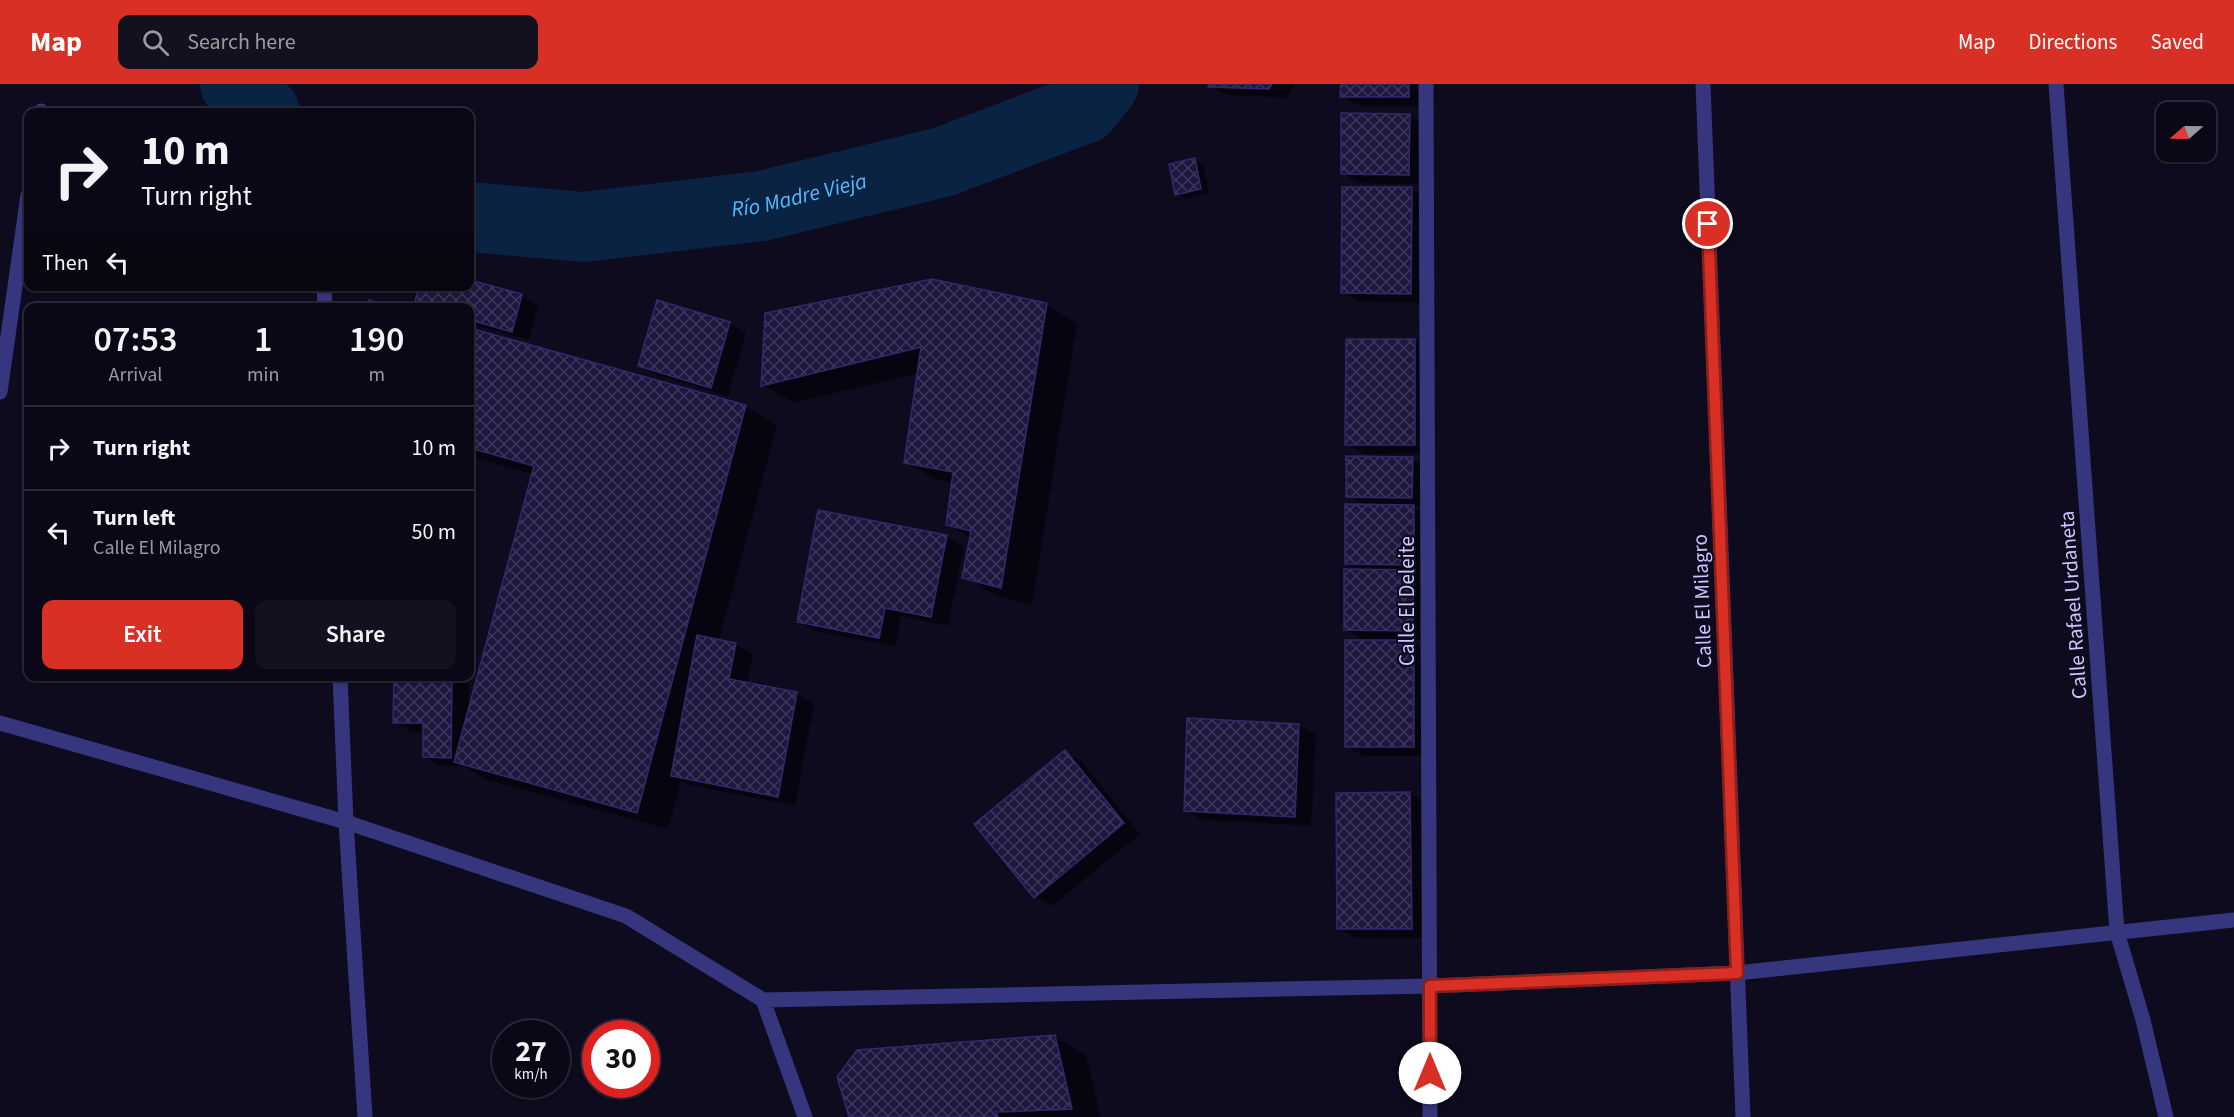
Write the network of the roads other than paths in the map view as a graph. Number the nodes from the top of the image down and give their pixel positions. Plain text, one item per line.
1 (1426, 84) edge
2 (1702, 84) edge
3 (2056, 84) edge
4 (24, 223) edge
5 (0, 393) edge
6 (340, 681) edge
7 (0, 723) edge
8 (346, 822) junction
9 (2234, 920) edge
10 (2117, 932) junction
11 (1737, 973) junction
12 (1430, 986) junction
13 (763, 1000) junction
14 (365, 1117) edge
15 (805, 1117) edge
16 (1430, 1117) edge
17 (1743, 1117) edge
18 (2166, 1117) edge

1 - 12 street, Calle El Deleite
2 - 11 street, Calle El Milagro
3 - 10 street, Calle Rafael Urdaneta
4 - 5 street
6 - 8 street
7 - 8 street
8 - 13 street
8 - 14 street
9 - 10 street
10 - 11 street
10 - 18 street, Calle Rafael Urdaneta
11 - 12 street
11 - 17 street, Calle El Milagro
12 - 13 street
12 - 16 street, Calle El Deleite
13 - 15 street

